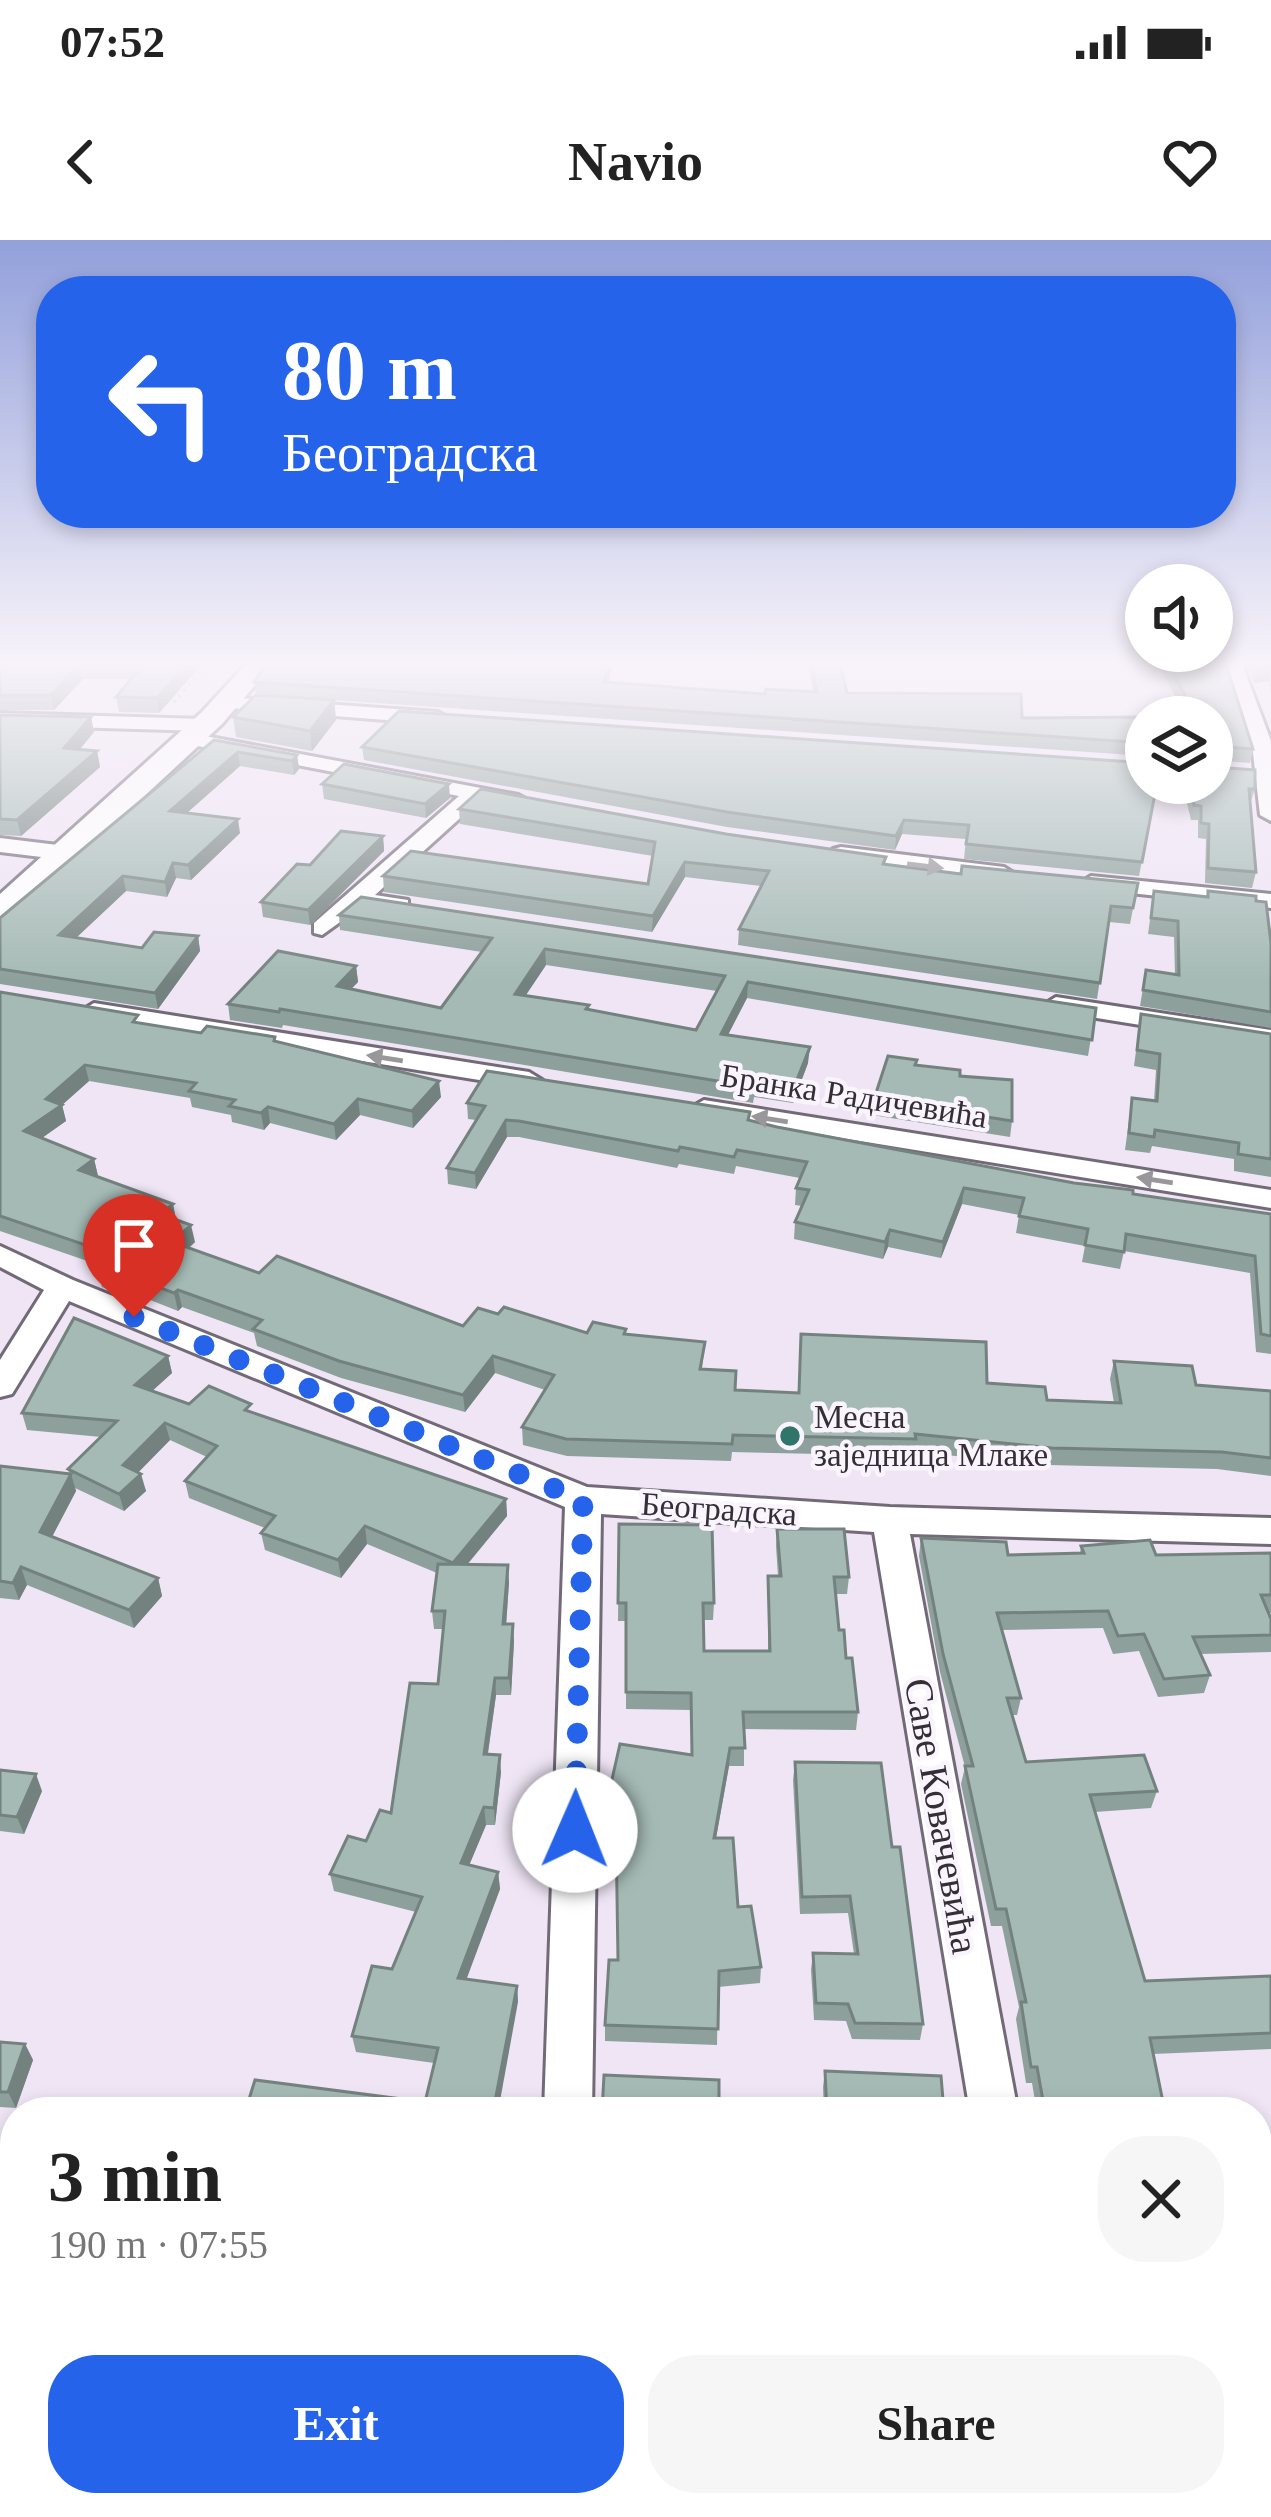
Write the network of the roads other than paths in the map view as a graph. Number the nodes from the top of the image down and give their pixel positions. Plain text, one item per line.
1 (154, 770) edge
2 (389, 770) edge
3 (1261, 775) edge
4 (475, 793) junction
5 (543, 806) edge
6 (1271, 814) edge
7 (0, 844) edge
8 (817, 851) edge
9 (66, 853) junction
10 (1021, 876) edge
11 (1066, 880) edge
12 (356, 899) junction
13 (1271, 901) edge
14 (427, 909) edge
15 (0, 912) edge
16 (322, 928) dead end
17 (1036, 1002) edge
18 (70, 1007) edge
19 (1271, 1038) edge
20 (565, 1086) edge
21 (682, 1105) edge
22 (1271, 1199) edge
23 (0, 1255) edge
24 (62, 1287) junction
25 (0, 1386) edge
26 (583, 1500) junction
27 (890, 1520) junction
28 (1271, 1531) edge
29 (568, 2097) edge
30 (991, 2097) edge

1 - 9 main road
2 - 4 street
3 - 6 street
4 - 5 street
4 - 12 street
7 - 9 street
8 -> 10 street
9 - 15 main road
11 - 13 street
12 - 14 street
12 - 16 street
17 - 19 street
20 -> 18 street
22 -> 21 street, Бранка Радичевића
23 - 24 street, Београдска
24 - 25 street
24 - 26 street, Београдска
26 - 27 street, Београдска
26 - 29 street
27 - 28 street, Београдска
27 - 30 street, Саве Ковачевића

